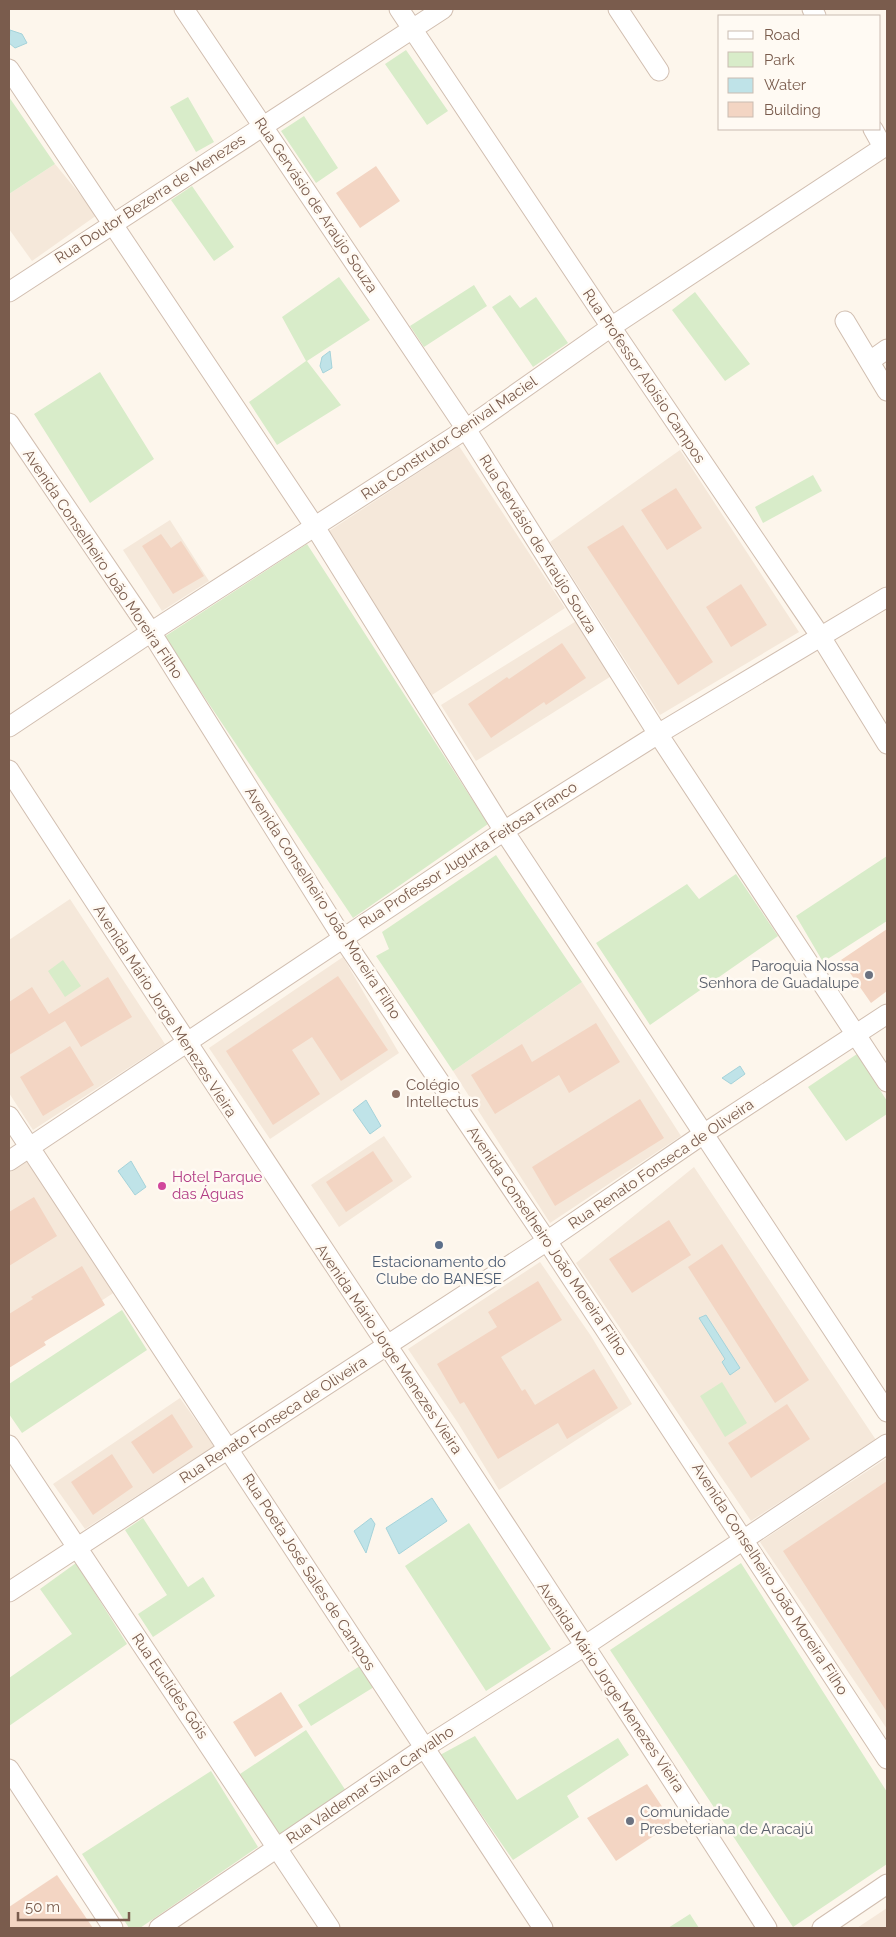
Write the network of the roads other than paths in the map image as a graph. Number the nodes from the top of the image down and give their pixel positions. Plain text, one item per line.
1 (184, 9) edge
2 (399, 9) edge
3 (443, 9) edge
4 (618, 9) edge
5 (412, 28) junction
6 (9, 69) edge
7 (659, 71) dead end
8 (262, 126) junction
9 (875, 130) edge
10 (885, 146) edge
11 (111, 224) junction
12 (9, 292) edge
13 (845, 321) dead end
14 (611, 327) junction
15 (887, 349) edge
16 (870, 361) junction
17 (887, 391) edge
18 (9, 423) edge
19 (466, 429) junction
20 (315, 527) junction
21 (887, 597) edge
22 (151, 632) junction
23 (821, 637) junction
24 (9, 727) edge
25 (658, 734) junction
26 (887, 744) edge
27 (9, 770) edge
28 (504, 831) junction
29 (342, 937) junction
30 (887, 1014) edge
31 (856, 1035) junction
32 (185, 1042) junction
33 (887, 1082) edge
34 (9, 1116) edge
35 (705, 1133) junction
36 (29, 1148) junction
37 (9, 1161) edge
38 (547, 1241) junction
39 (387, 1345) junction
40 (887, 1412) edge
41 (887, 1444) edge
42 (9, 1445) edge
43 (228, 1450) junction
44 (744, 1539) junction
45 (76, 1547) junction
46 (9, 1592) edge
47 (583, 1647) junction
48 (424, 1748) junction
49 (887, 1759) edge
50 (9, 1769) edge
51 (277, 1847) junction
52 (887, 1884) edge
53 (113, 1928) edge
54 (159, 1928) edge
55 (330, 1928) edge
56 (543, 1928) edge
57 (767, 1928) edge
58 (822, 1928) edge

1 - 8 street, Rua Gervásio de Araújo Souza
2 - 5 street, Rua Professor Aloísio Campos
3 - 5 street, Rua Doutor Bezerra de Menezes
4 - 7 street
5 - 8 street, Rua Doutor Bezerra de Menezes
5 - 14 street, Rua Professor Aloísio Campos
6 - 11 street
8 - 11 street, Rua Doutor Bezerra de Menezes
8 - 19 street, Rua Gervásio de Araújo Souza
9 - 10 street
10 - 14 street, Rua Construtor Genival Maciel
11 - 12 street, Rua Doutor Bezerra de Menezes
11 - 20 street
13 - 16 street
14 - 19 street, Rua Construtor Genival Maciel
14 - 23 street, Rua Professor Aloísio Campos
15 - 16 street
16 - 17 street
18 - 22 street, Avenida Conselheiro João Moreira Filho
19 - 20 street, Rua Construtor Genival Maciel
19 - 25 street, Rua Gervásio de Araújo Souza
20 - 22 street, Rua Construtor Genival Maciel
20 - 28 street
21 - 23 street, Rua Professor Jugurta Feitosa Franco
22 - 24 street, Rua Construtor Genival Maciel
22 - 29 street, Avenida Conselheiro João Moreira Filho
23 - 25 street, Rua Professor Jugurta Feitosa Franco
23 - 26 street, Rua Professor Aloísio Campos
25 - 28 street, Rua Professor Jugurta Feitosa Franco
25 - 31 street, Rua Gervásio de Araújo Souza
27 - 32 street, Avenida Mário Jorge Menezes Vieira
28 - 29 street, Rua Professor Jugurta Feitosa Franco
28 - 35 street
29 - 32 street, Rua Professor Jugurta Feitosa Franco
29 - 38 street, Avenida Conselheiro João Moreira Filho
30 - 31 street, Rua Renato Fonseca de Oliveira
31 - 33 street, Rua Gervásio de Araújo Souza
31 - 35 street, Rua Renato Fonseca de Oliveira
32 - 36 street, Rua Professor Jugurta Feitosa Franco
32 - 39 street, Avenida Mário Jorge Menezes Vieira
34 - 36 street, Rua Poeta José Sales de Campos
35 - 38 street, Rua Renato Fonseca de Oliveira
35 - 40 street
36 - 37 street, Rua Professor Jugurta Feitosa Franco
36 - 43 street, Rua Poeta José Sales de Campos
38 - 39 street, Rua Renato Fonseca de Oliveira
38 - 44 street, Avenida Conselheiro João Moreira Filho
39 - 43 street, Rua Renato Fonseca de Oliveira
39 - 47 street, Avenida Mário Jorge Menezes Vieira
41 - 44 street, Rua Valdemar Silva Carvalho
42 - 45 street, Rua Euclídes Góis
43 - 45 street, Rua Renato Fonseca de Oliveira
43 - 48 street, Rua Poeta José Sales de Campos
44 - 47 street, Rua Valdemar Silva Carvalho
44 - 49 street, Avenida Conselheiro João Moreira Filho
45 - 46 street, Rua Renato Fonseca de Oliveira
45 - 51 street, Rua Euclídes Góis
47 - 48 street, Rua Valdemar Silva Carvalho
47 - 57 street, Avenida Mário Jorge Menezes Vieira
48 - 51 street, Rua Valdemar Silva Carvalho
48 - 56 street, Rua Poeta José Sales de Campos
50 - 53 street
51 - 54 street, Rua Valdemar Silva Carvalho
51 - 55 street, Rua Euclídes Góis
52 - 58 street

